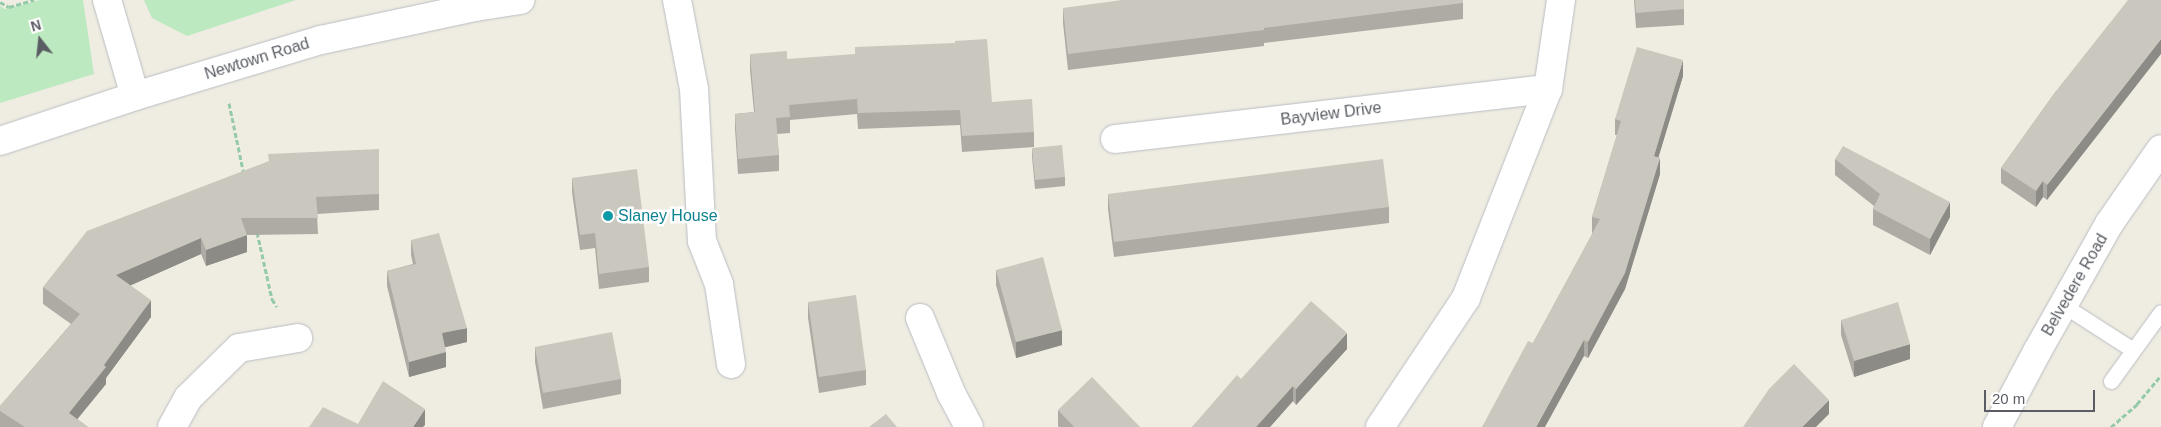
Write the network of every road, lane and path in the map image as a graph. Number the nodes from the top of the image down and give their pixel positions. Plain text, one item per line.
1 (34, 0) edge
2 (108, 0) edge
3 (520, 0) edge
4 (677, 0) edge
5 (1561, 0) edge
6 (0, 2) edge
7 (475, 4) edge
8 (222, 70) junction
9 (1548, 89) junction
10 (135, 96) junction
11 (1115, 139) dead end
12 (0, 141) edge
13 (2161, 149) edge
14 (247, 185) edge
15 (255, 223) edge
16 (2063, 305) junction
17 (2161, 312) edge
18 (920, 318) dead end
19 (298, 338) joint
20 (2133, 350) junction
21 (731, 364) dead end
22 (2161, 375) edge
23 (2111, 381) dead end
24 (172, 427) edge
25 (969, 427) edge
26 (1380, 427) edge
27 (1997, 427) edge
28 (2111, 427) edge

1 - 6 path
2 - 10 street
3 - 7 street, Newtown Road
4 - 21 street
5 - 9 street
7 - 8 street, Newtown Road
8 - 10 street, Newtown Road
8 - 14 path
9 - 11 street, Bayview Drive
9 - 26 street
10 - 12 street, Newtown Road
13 - 16 street, Belvedere Road
15 - 19 path
16 - 20 lane
16 - 27 street, Belvedere Road
17 - 20 lane
18 - 25 street
19 - 24 street
20 - 23 lane
22 - 28 path

